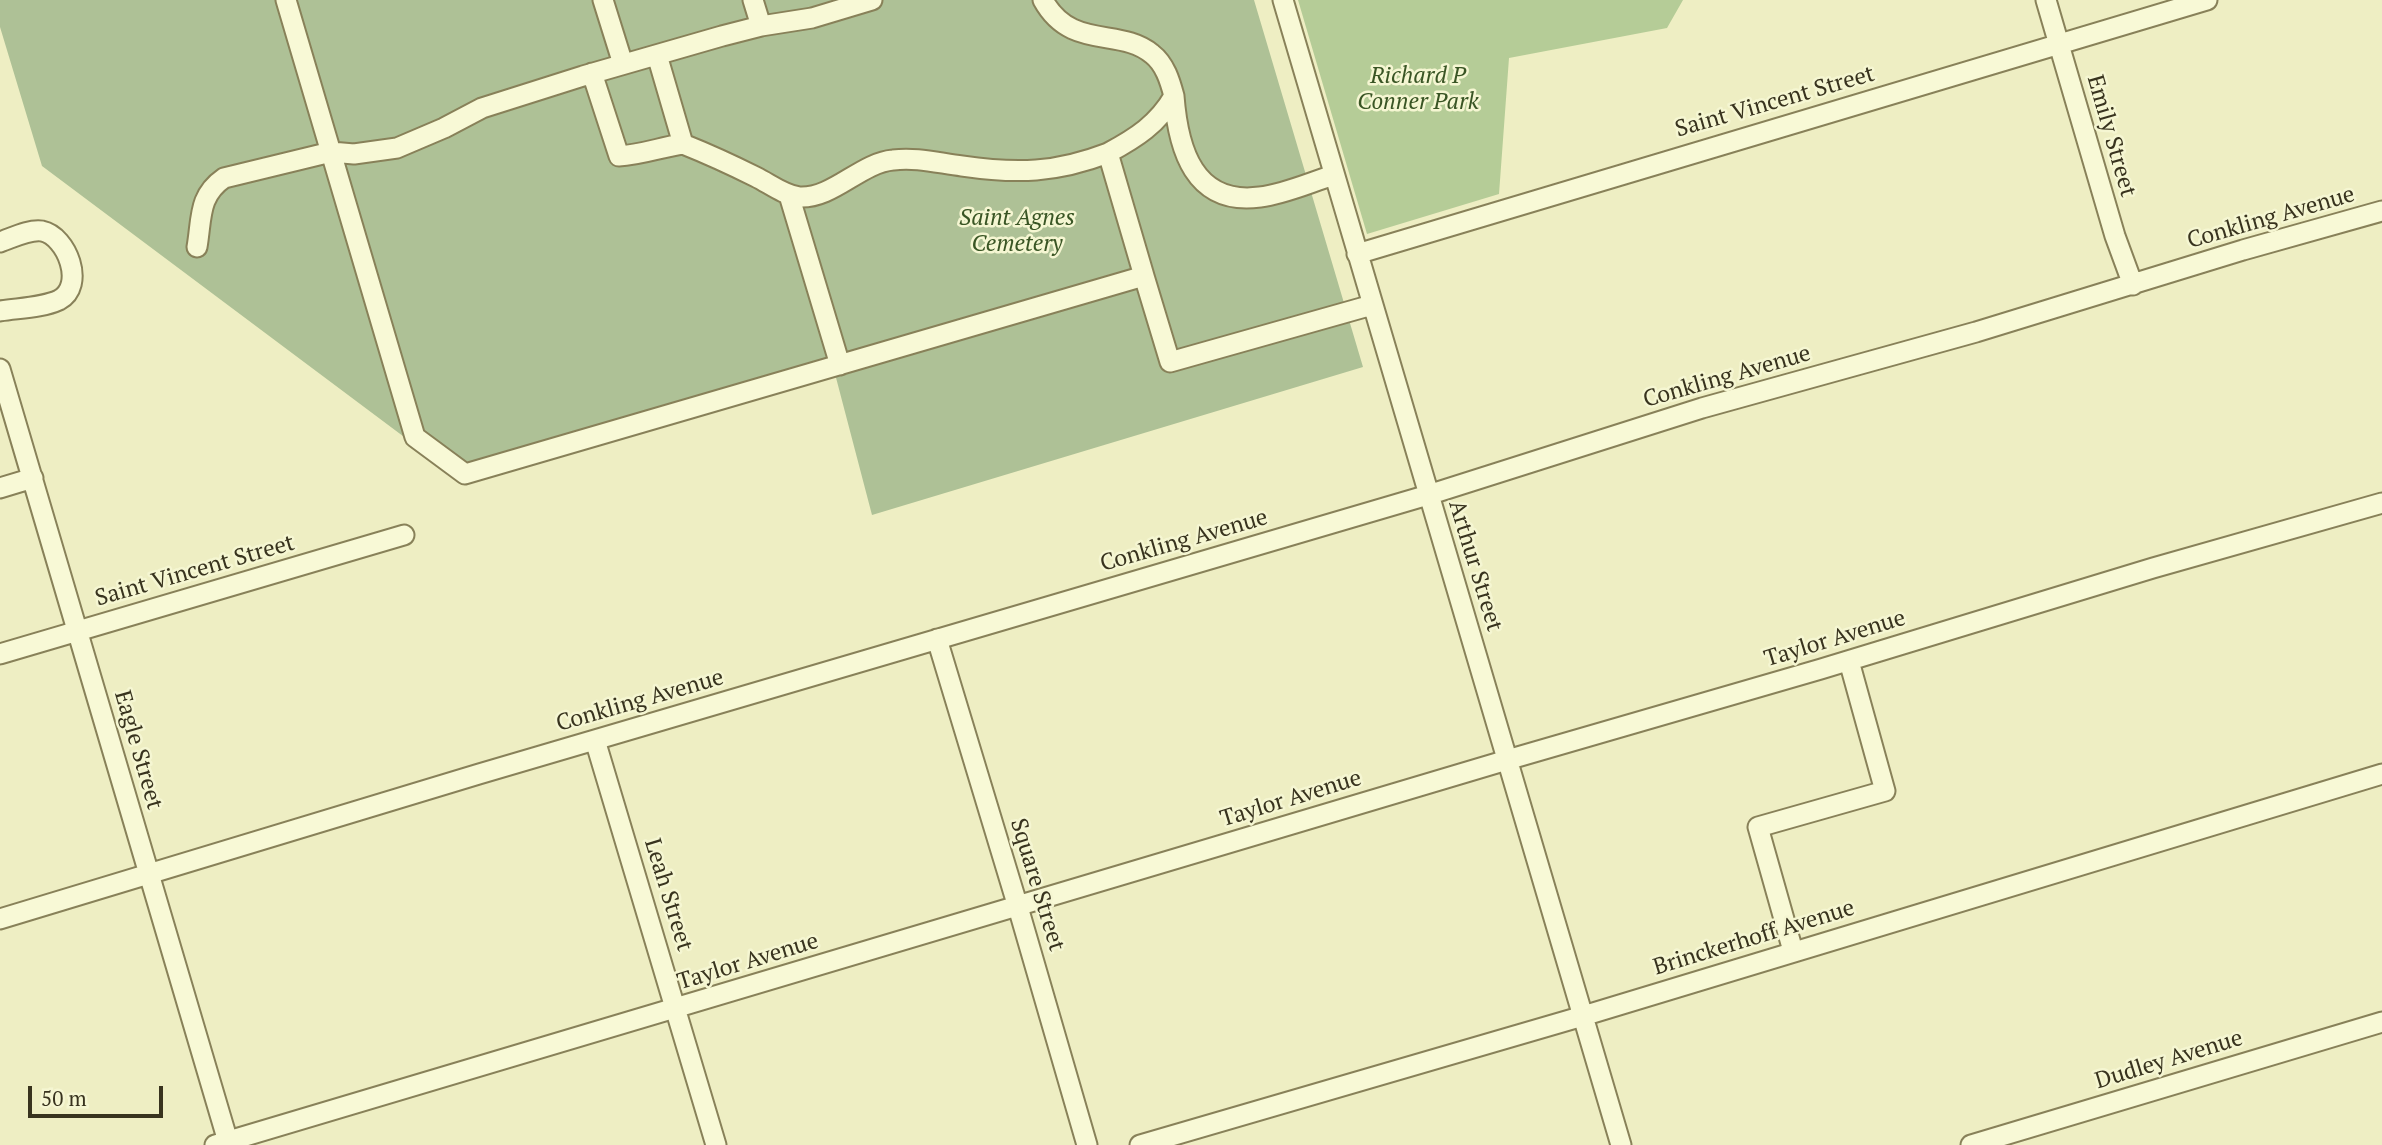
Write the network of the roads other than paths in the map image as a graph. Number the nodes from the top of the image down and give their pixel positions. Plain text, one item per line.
1 (286, 0) edge
2 (603, 0) edge
3 (753, 0) edge
4 (872, 0) edge
5 (1043, 0) edge
6 (1283, 0) edge
7 (2046, 0) edge
8 (2207, 0) edge
9 (761, 26) junction
10 (2059, 44) junction
11 (657, 55) junction
12 (622, 64) junction
13 (592, 73) junction
14 (1174, 96) junction
15 (683, 144) junction
16 (331, 152) junction
17 (1108, 153) junction
18 (1334, 175) junction
19 (789, 195) junction
20 (2382, 211) edge
21 (0, 242) edge
22 (197, 247) dead end
23 (1357, 254) junction
24 (1144, 276) junction
25 (2133, 285) junction
26 (1372, 305) junction
27 (0, 311) edge
28 (840, 365) junction
29 (0, 369) edge
30 (33, 478) junction
31 (0, 488) edge
32 (1428, 495) junction
33 (2382, 503) edge
34 (404, 535) dead end
35 (78, 631) junction
36 (937, 639) junction
37 (0, 654) edge
38 (1849, 661) junction
39 (595, 740) junction
40 (1507, 760) junction
41 (2382, 774) edge
42 (148, 874) junction
43 (1018, 907) junction
44 (0, 919) edge
45 (1793, 951) junction
46 (677, 1008) junction
47 (1583, 1016) junction
48 (2382, 1022) edge
49 (224, 1144) edge
50 (716, 1145) edge
51 (1087, 1145) edge
52 (1140, 1145) edge
53 (1621, 1145) edge
54 (1971, 1145) edge

1 - 16 street
2 - 12 street
3 - 9 street
4 - 9 street
5 - 14 street
6 - 18 street, Arthur Street
7 - 10 street, Emily Street
8 - 10 street, Saint Vincent Street
9 - 11 street
10 - 23 street, Saint Vincent Street
10 - 25 street, Emily Street
11 - 12 street
11 - 15 street
12 - 13 street
13 - 15 street
13 - 16 street
14 - 17 street
14 - 18 street
15 - 19 street
16 - 22 street
16 - 28 street
17 - 19 street
17 - 24 street
18 - 23 street, Arthur Street
19 - 28 street
20 - 25 street, Conkling Avenue
21 - 27 street
23 - 26 street, Arthur Street
24 - 26 street
24 - 28 street
25 - 32 street, Conkling Avenue
26 - 32 street, Arthur Street
29 - 30 street, Eagle Street
30 - 31 street
30 - 35 street, Eagle Street
32 - 36 street, Conkling Avenue
32 - 40 street, Arthur Street
33 - 38 street, Taylor Avenue
34 - 35 street, Saint Vincent Street
35 - 37 street, Saint Vincent Street
35 - 42 street, Eagle Street
36 - 39 street, Conkling Avenue
36 - 43 street, Square Street
38 - 40 street, Taylor Avenue
38 - 45 street
39 - 42 street, Conkling Avenue
39 - 46 street, Leah Street
40 - 43 street, Taylor Avenue
40 - 47 street, Arthur Street
41 - 45 street, Brinckerhoff Avenue
42 - 44 street, Conkling Avenue
42 - 49 street, Eagle Street
43 - 46 street, Taylor Avenue
43 - 51 street, Square Street
45 - 47 street, Brinckerhoff Avenue
46 - 49 street, Taylor Avenue
46 - 50 street, Leah Street
47 - 52 street, Brinckerhoff Avenue
47 - 53 street, Arthur Street
48 - 54 street, Dudley Avenue

